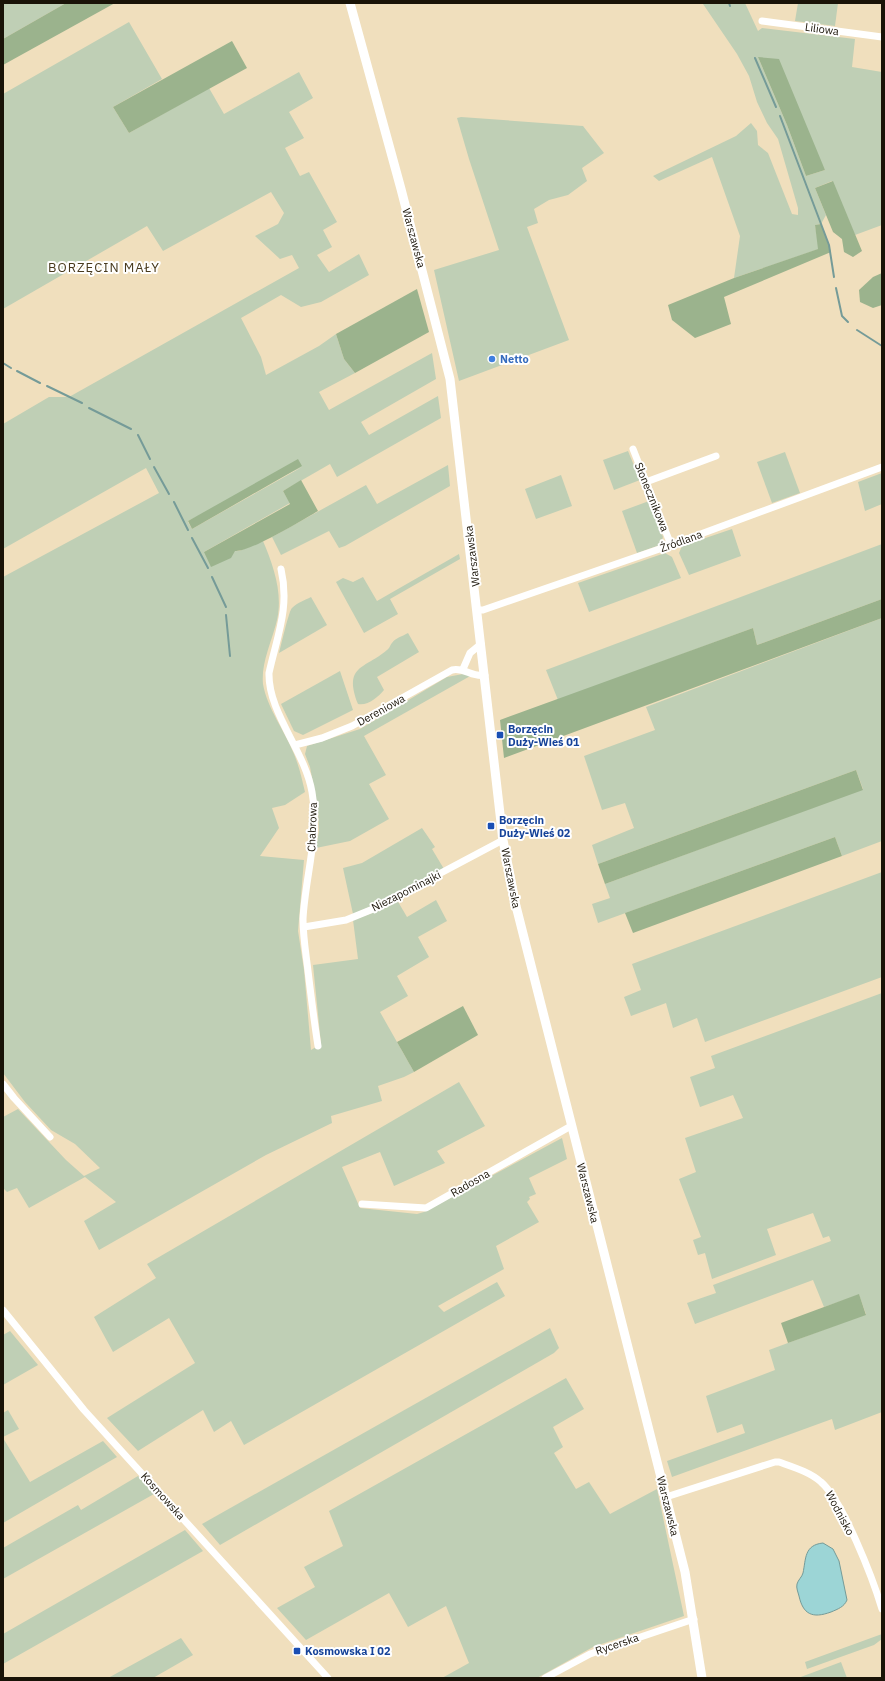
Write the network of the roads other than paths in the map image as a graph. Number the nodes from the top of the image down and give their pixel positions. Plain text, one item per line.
1 (350, 3) edge
2 (762, 21) dead end
3 (882, 37) edge
4 (633, 450) dead end
5 (716, 456) dead end
6 (882, 467) edge
7 (646, 482) junction
8 (671, 545) junction
9 (281, 569) dead end
10 (478, 610) junction
11 (481, 644) junction
12 (463, 669) junction
13 (485, 675) junction
14 (295, 745) junction
15 (503, 840) junction
16 (304, 927) junction
17 (318, 1046) dead end
18 (3, 1084) edge
19 (571, 1126) junction
20 (50, 1137) dead end
21 (362, 1204) dead end
22 (3, 1310) edge
23 (666, 1498) junction
24 (882, 1609) edge
25 (694, 1619) junction
26 (328, 1678) edge
27 (544, 1678) edge
28 (702, 1678) edge

1 - 10 main road, Warszawska
2 - 3 street, Liliowa
4 - 7 street, Słonecznikowa
5 - 7 street
6 - 8 street, Źródlana
7 - 8 street, Słonecznikowa
8 - 10 street, Źródlana
9 - 14 street, Chabrowa
10 - 11 main road, Warszawska
11 - 12 street
11 - 13 main road, Warszawska
12 - 13 street
12 - 14 street, Dereniowa
13 - 15 main road, Warszawska
14 - 16 street, Chabrowa
15 - 16 street, Niezapominajki
15 - 19 main road, Warszawska
16 - 17 street, Chabrowa
18 - 20 street
19 - 21 street, Radosna
19 - 23 main road, Warszawska
22 - 26 street, Kosmowska
23 - 24 street, Wodnisko
23 - 25 main road, Warszawska
25 - 27 street, Rycerska
25 - 28 main road, Warszawska

